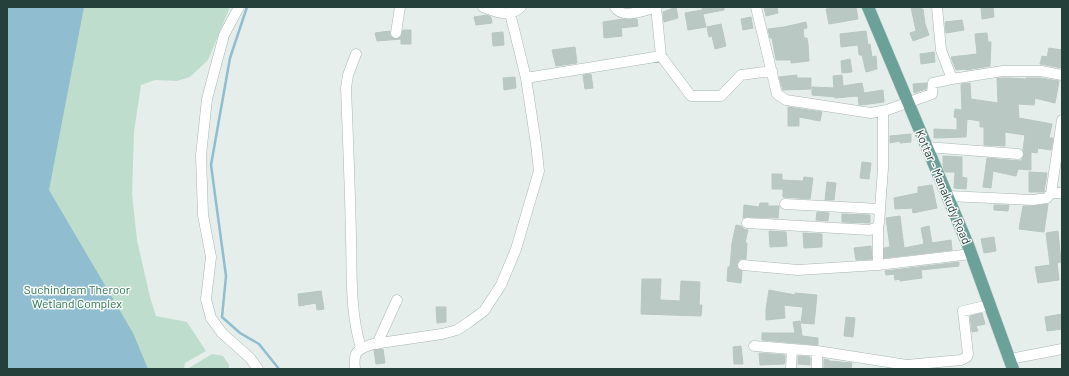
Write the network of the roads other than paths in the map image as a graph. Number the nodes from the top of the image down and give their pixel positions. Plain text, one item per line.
1 (240, 7) edge
2 (400, 7) edge
3 (483, 7) edge
4 (521, 7) edge
5 (614, 7) edge
6 (656, 7) edge
7 (756, 7) edge
8 (868, 7) edge
9 (937, 7) edge
10 (510, 13) junction
11 (396, 33) dead end
12 (356, 54) dead end
13 (661, 56) junction
14 (772, 71) junction
15 (1062, 74) edge
16 (526, 78) junction
17 (952, 79) junction
18 (908, 103) junction
19 (883, 111) junction
20 (1062, 120) edge
21 (927, 147) junction
22 (1018, 154) dead end
23 (1062, 193) edge
24 (1051, 194) junction
25 (948, 196) junction
26 (785, 204) dead end
27 (880, 209) junction
28 (747, 223) dead end
29 (878, 226) junction
30 (971, 254) junction
31 (743, 265) dead end
32 (878, 265) junction
33 (397, 300) dead end
34 (990, 305) junction
35 (377, 344) junction
36 (754, 346) dead end
37 (361, 348) junction
38 (792, 349) junction
39 (1062, 349) edge
40 (817, 350) junction
41 (1011, 364) edge
42 (955, 365) edge
43 (907, 367) edge
44 (258, 369) edge
45 (355, 369) edge
46 (790, 369) edge
47 (817, 369) edge

1 - 44 street
2 - 11 street
3 - 10 street
4 - 10 street
5 - 6 street
6 - 13 street
7 - 14 street
8 - 18 main road, Kottar - Manakudy Road
9 - 17 street
10 - 16 street
12 - 37 street
13 - 14 street
13 - 16 street
14 - 19 street
15 - 17 street
16 - 35 street
17 - 18 street
18 - 19 street
18 - 21 main road, Kottar - Manakudy Road
19 - 27 street
20 - 24 street
21 - 22 street
21 - 25 main road, Kottar - Manakudy Road
23 - 24 street
24 - 25 street
25 - 30 main road, Kottar - Manakudy Road
26 - 27 street
27 - 29 street
28 - 29 street
29 - 32 street
30 - 32 street
30 - 34 main road, Kottar - Manakudy Road
31 - 32 street
33 - 35 street
34 - 41 main road, Kottar - Manakudy Road
34 - 42 street
35 - 37 street
36 - 38 street
37 - 45 street
38 - 40 street
38 - 46 street
39 - 41 street
40 - 43 street
40 - 47 street
42 - 43 street

